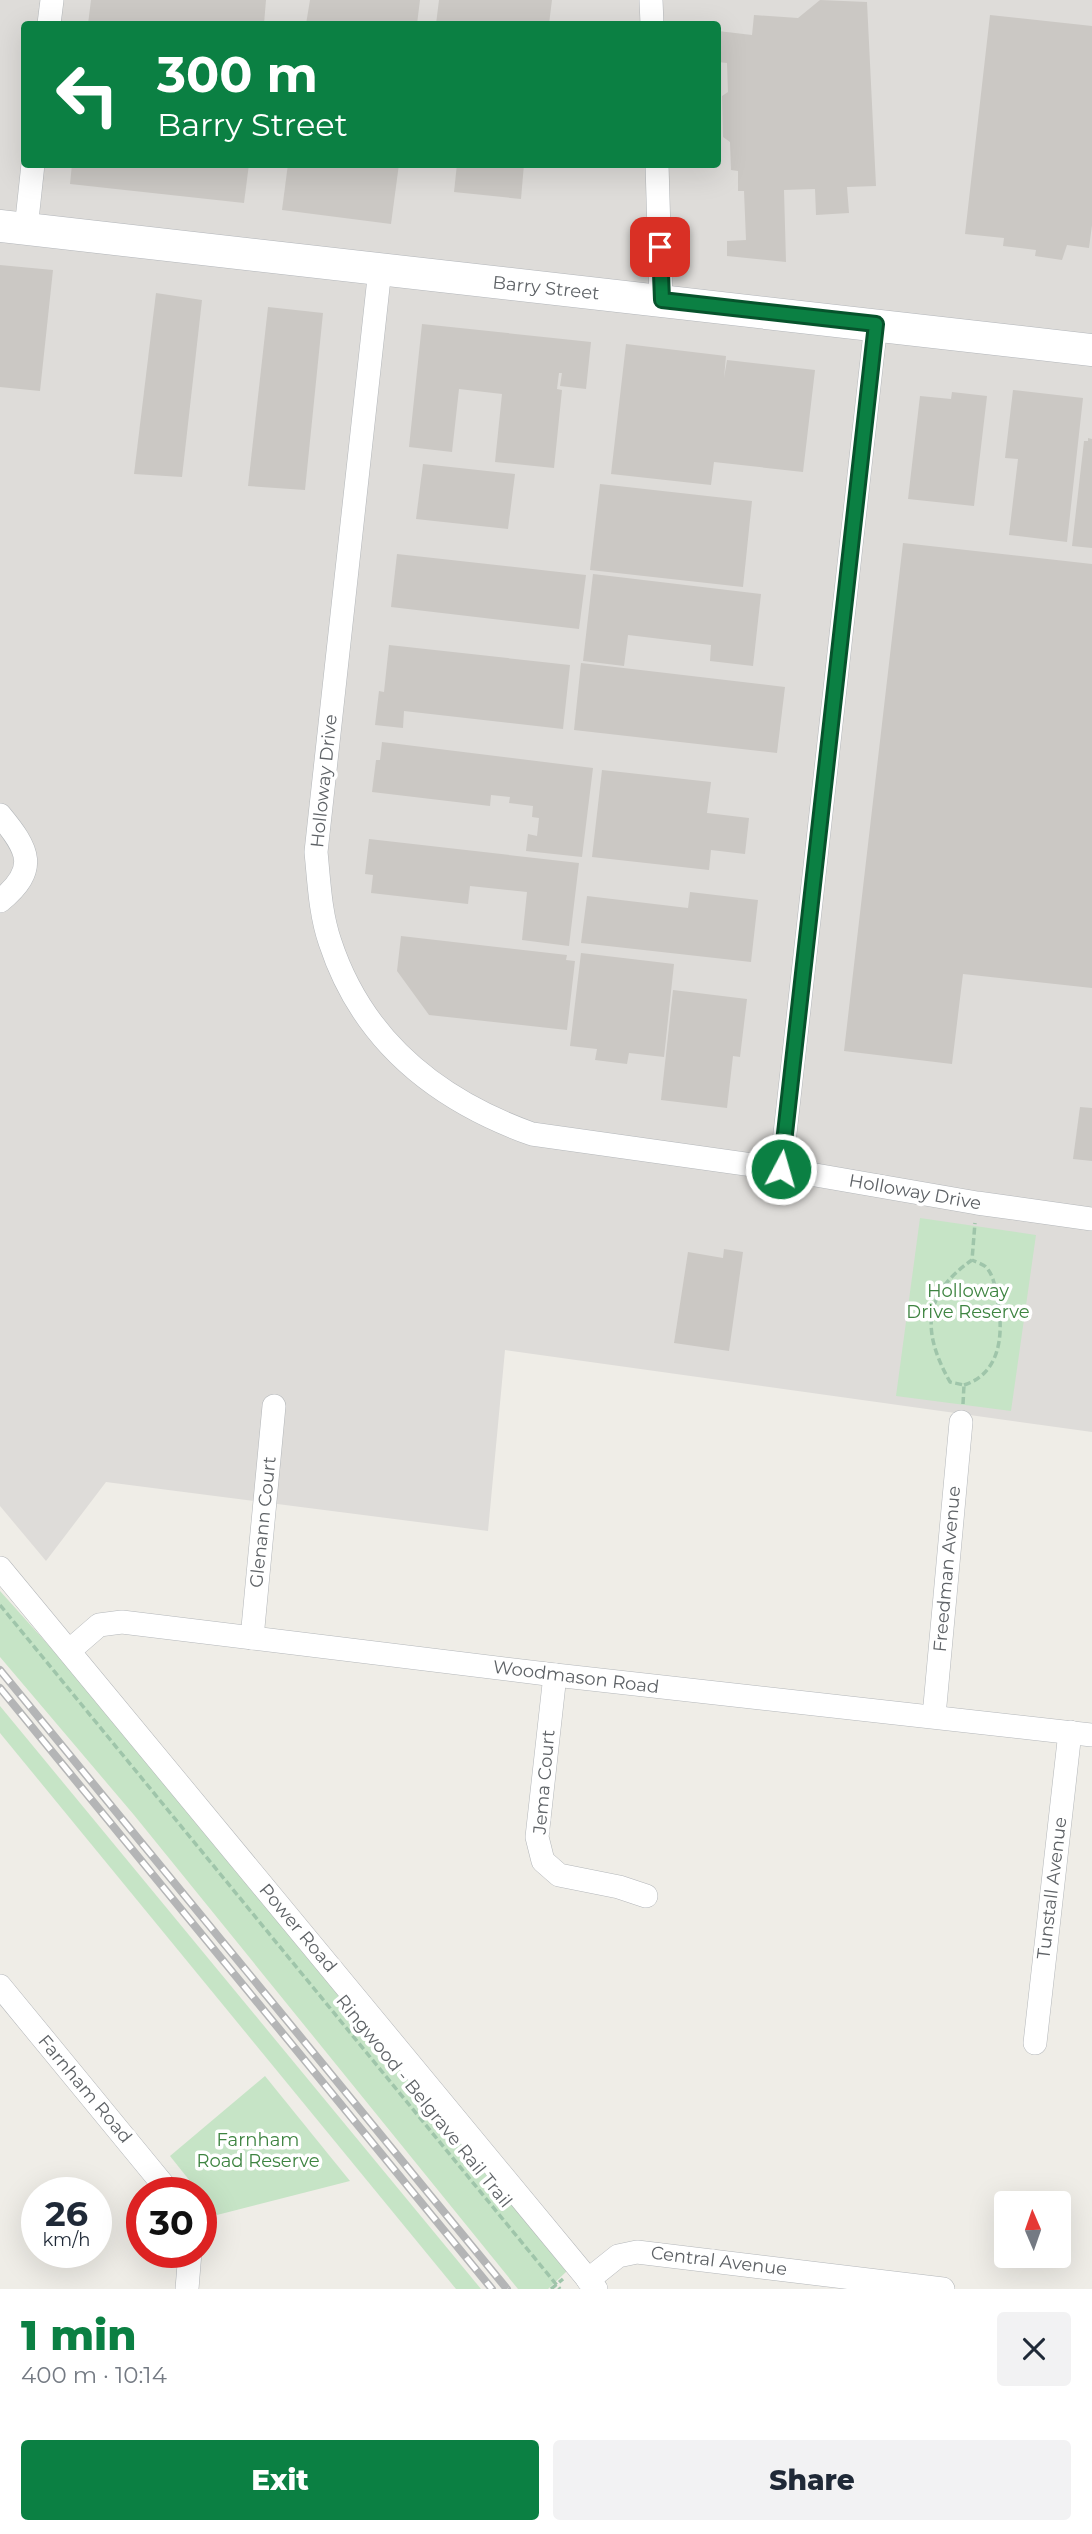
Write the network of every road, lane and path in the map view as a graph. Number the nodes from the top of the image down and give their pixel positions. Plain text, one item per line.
1 (52, 0) edge
2 (651, 0) edge
3 (49, 21) edge
4 (652, 21) edge
5 (32, 168) edge
6 (657, 168) edge
7 (13, 228) edge
8 (380, 269) junction
9 (662, 300) junction
10 (876, 324) junction
11 (1092, 350) edge
12 (0, 815) edge
13 (0, 901) edge
14 (781, 1169) junction
15 (977, 1203) junction
16 (1092, 1219) edge
17 (972, 1259) junction
18 (964, 1385) junction
19 (274, 1406) dead end
20 (961, 1423) joint
21 (0, 1568) edge
22 (0, 1605) edge
23 (252, 1638) junction
24 (69, 1651) junction
25 (555, 1675) junction
26 (934, 1716) junction
27 (1081, 1734) edge
28 (646, 1896) dead end
29 (0, 1986) edge
30 (1035, 2043) dead end
31 (157, 2177) edge
32 (189, 2268) edge
33 (592, 2284) edge
34 (187, 2289) edge
35 (560, 2289) edge
36 (943, 2289) edge

1 - 3 street
2 - 4 street
5 - 7 street
6 - 9 street
7 - 8 main road, Barry Street
8 - 9 main road, Barry Street
8 - 14 street, Holloway Drive
9 - 10 main road, Barry Street
10 - 11 main road, Barry Street
10 - 14 street
12 - 13 street
14 - 15 street, Holloway Drive
15 - 16 street, Holloway Drive
15 - 17 path
17 - 18 path
17 - 18 path
18 - 20 path
19 - 23 street, Glenann Court
20 - 26 street, Freedman Avenue
21 - 24 street, Power Road
22 - 35 path, Ringwood - Belgrave Rail Trail
23 - 24 street, Woodmason Road
23 - 25 street, Woodmason Road
24 - 33 street, Power Road
25 - 26 street, Woodmason Road
25 - 28 street, Jema Court
26 - 27 street, Woodmason Road
27 - 30 street, Tunstall Avenue
29 - 31 street, Farnham Road
32 - 34 street
33 - 36 street, Central Avenue

